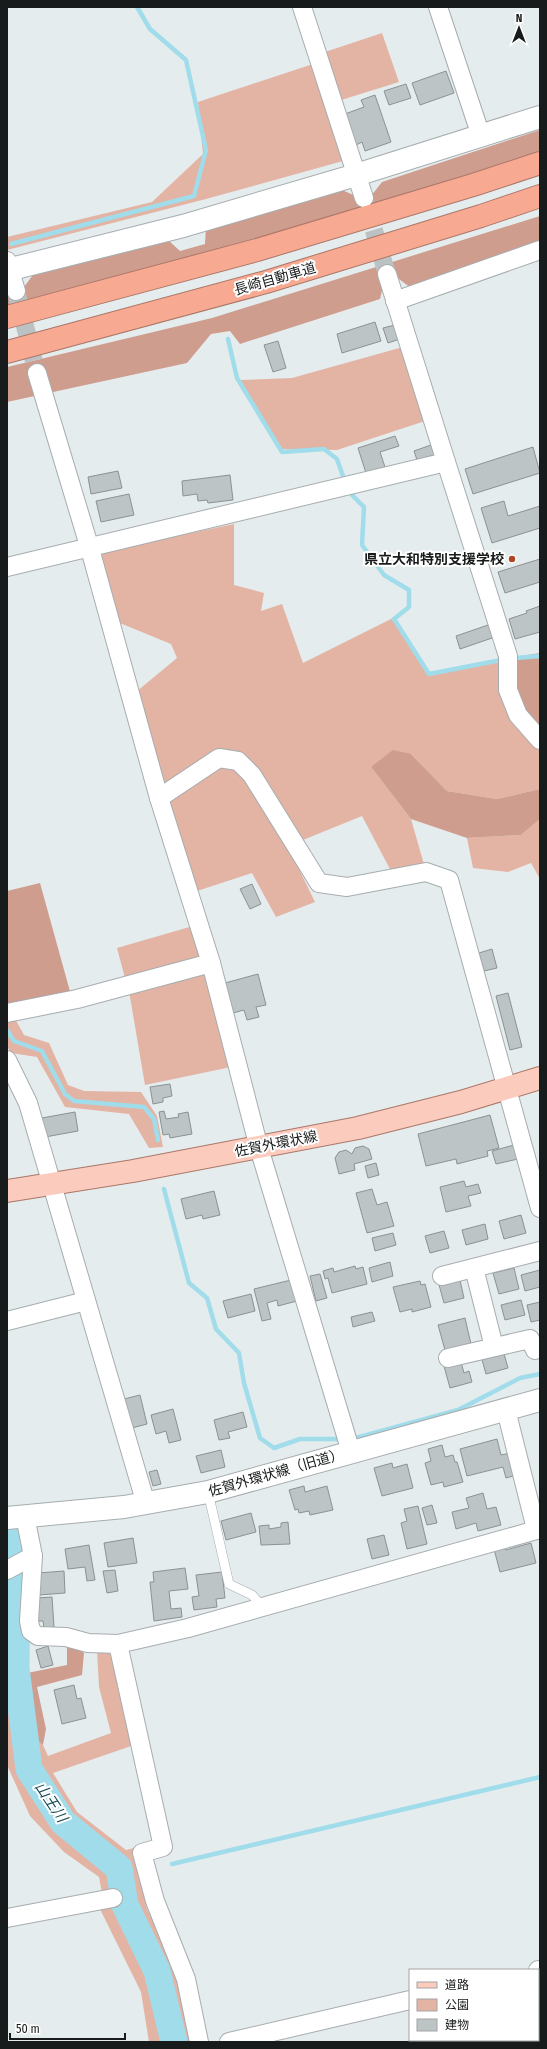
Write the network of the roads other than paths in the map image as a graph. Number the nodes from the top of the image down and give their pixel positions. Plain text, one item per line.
1 (302, 7) edge
2 (438, 7) edge
3 (540, 117) edge
4 (481, 136) junction
5 (540, 163) edge
6 (356, 175) junction
7 (540, 196) edge
8 (364, 198) tunnel mouth
9 (540, 250) edge
10 (8, 266) edge
11 (387, 274) tunnel mouth
12 (16, 291) tunnel mouth
13 (395, 301) junction
14 (7, 317) edge
15 (7, 352) edge
16 (37, 373) tunnel mouth
17 (446, 462) junction
18 (90, 548) junction
19 (7, 567) edge
20 (540, 740) edge
21 (159, 798) junction
22 (211, 963) junction
23 (7, 1014) edge
24 (7, 1060) edge
25 (540, 1078) edge
26 (506, 1088) junction
27 (259, 1148) junction
28 (51, 1184) junction
29 (7, 1191) edge
30 (540, 1208) edge
31 (540, 1251) edge
32 (474, 1268) junction
33 (442, 1276) dead end
34 (86, 1301) junction
35 (7, 1321) edge
36 (494, 1347) junction
37 (540, 1348) edge
38 (448, 1358) dead end
39 (540, 1400) edge
40 (506, 1410) junction
41 (351, 1452) junction
42 (208, 1492) junction
43 (146, 1504) junction
44 (16, 1517) edge
45 (538, 1529) edge
46 (33, 1556) junction
47 (7, 1570) edge
48 (263, 1607) junction
49 (118, 1644) junction
50 (113, 1898) dead end
51 (7, 1918) edge
52 (409, 2000) edge
53 (198, 2042) edge
54 (229, 2042) edge

1 - 6 street
2 - 4 street
3 - 4 street
4 - 6 street
5 - 14 highway
6 - 8 street
6 - 10 street
7 - 15 highway, 長崎自動車道
9 - 13 street
10 - 12 street
11 - 13 street
13 - 17 street
16 - 18 street
17 - 18 street
17 - 20 street
18 - 19 street
18 - 21 street
21 - 22 street
21 - 26 street
22 - 23 street
22 - 27 street
24 - 28 street
25 - 26 main road, 佐賀外環状線
26 - 27 main road, 佐賀外環状線
26 - 30 street
27 - 28 main road, 佐賀外環状線
27 - 41 street
28 - 29 main road, 佐賀外環状線
28 - 34 street
31 - 32 street
32 - 33 street
32 - 36 street
34 - 35 street
34 - 43 street
36 - 37 street
36 - 38 street
39 - 40 street, 佐賀外環状線（旧道）
40 - 41 street, 佐賀外環状線（旧道）
40 - 45 street
41 - 42 street, 佐賀外環状線（旧道）
42 - 43 street, 佐賀外環状線（旧道）
42 - 48 lane
43 - 44 street, 佐賀外環状線（旧道）
44 - 46 street
45 - 48 street
46 - 47 street
46 - 49 street
48 - 49 street
49 - 53 street
50 - 51 street
52 - 54 street

